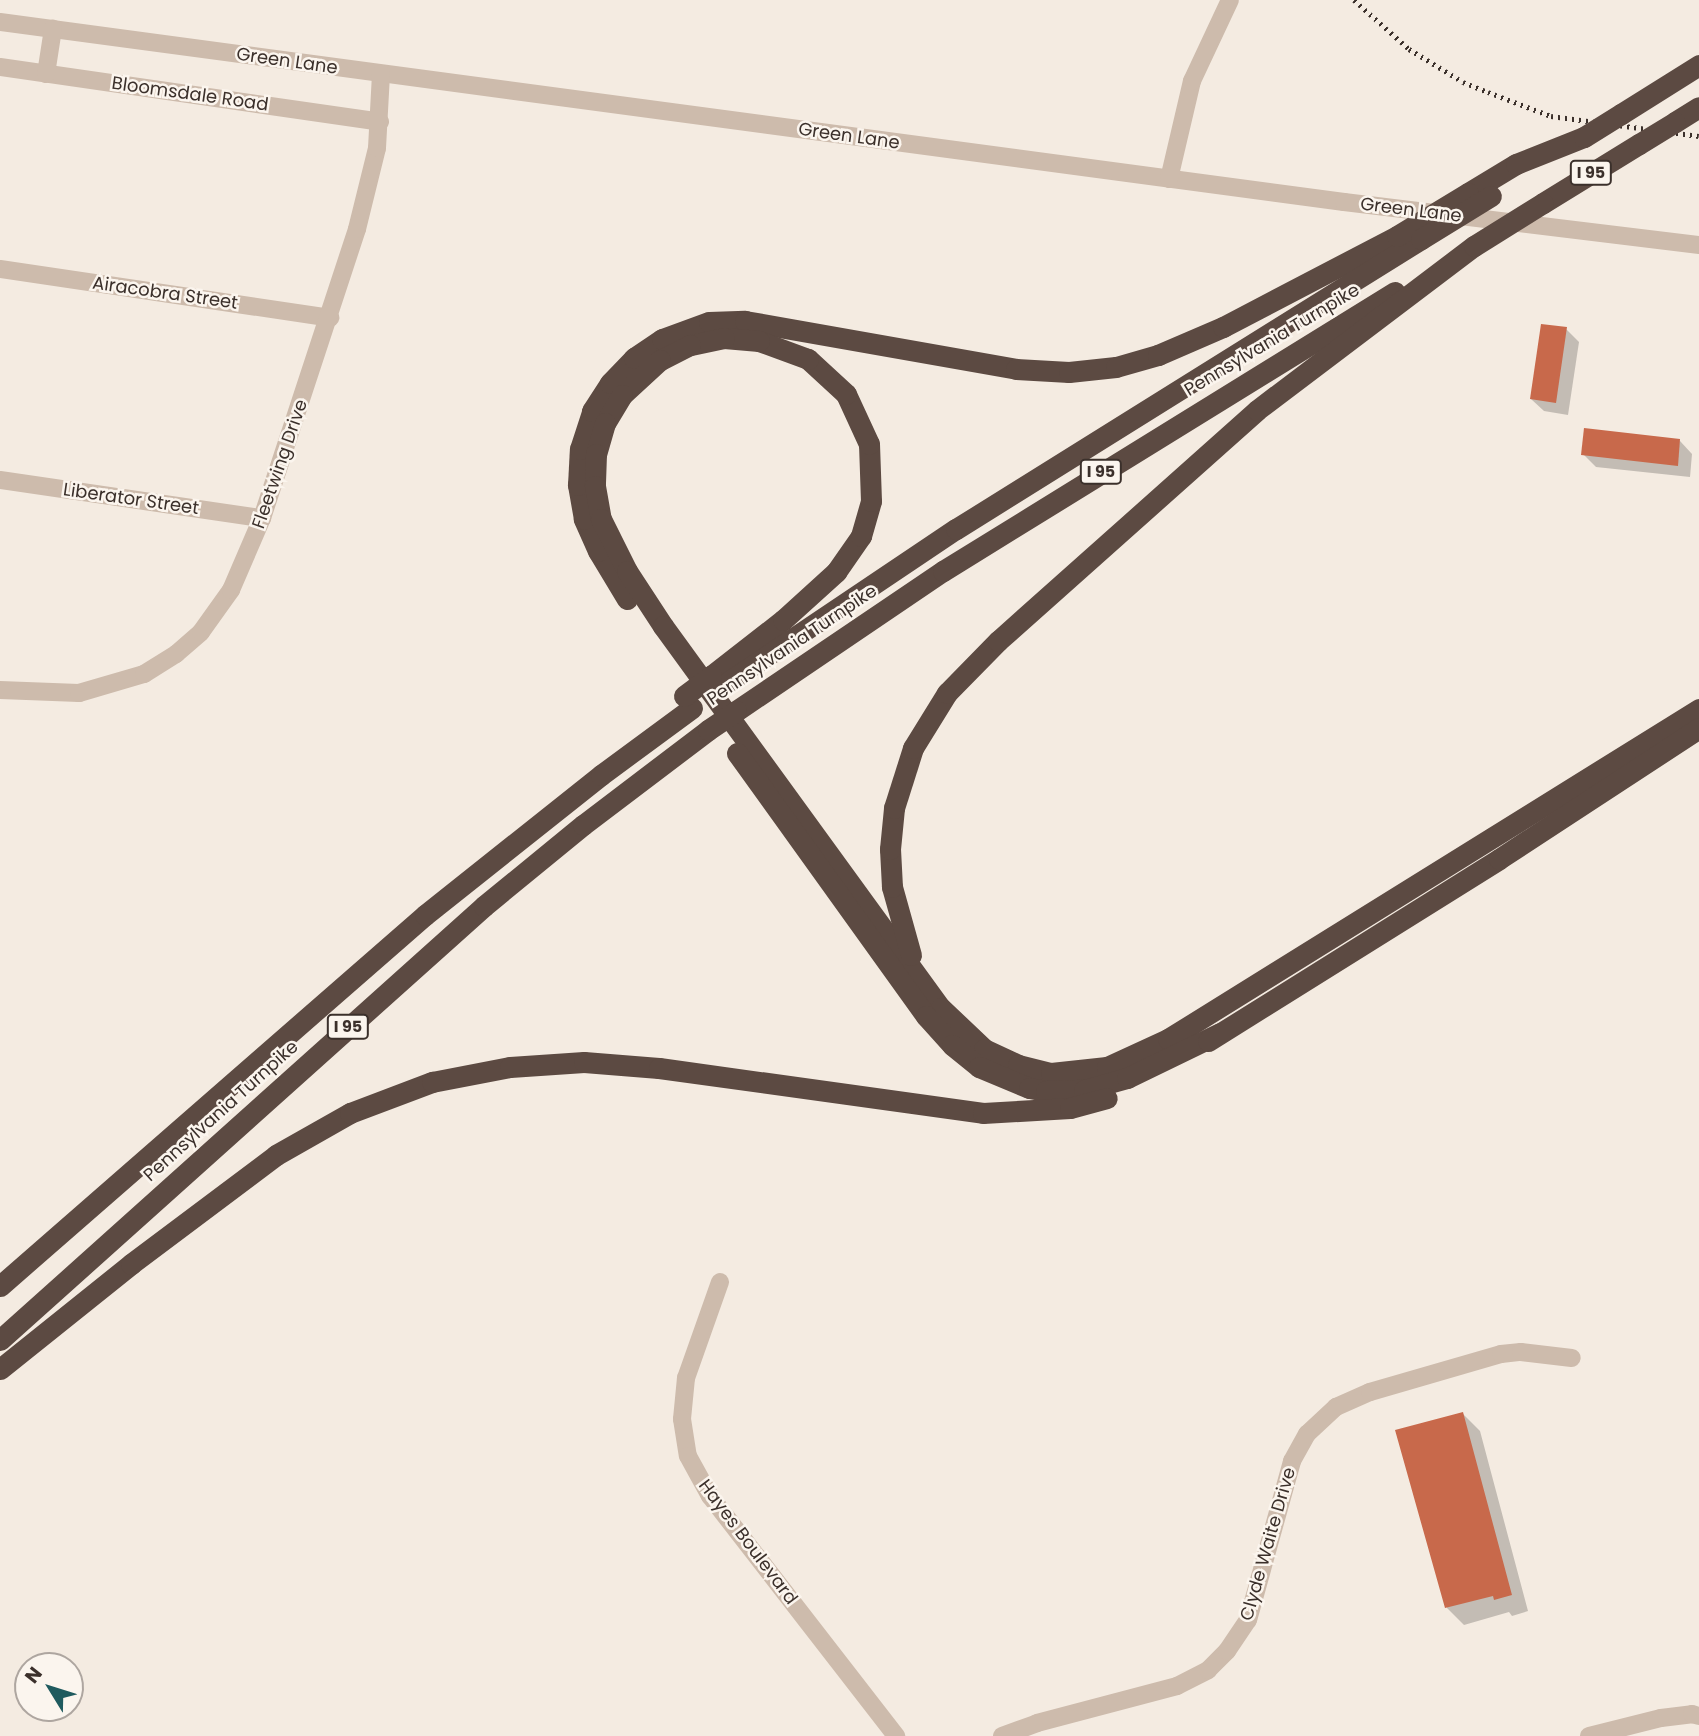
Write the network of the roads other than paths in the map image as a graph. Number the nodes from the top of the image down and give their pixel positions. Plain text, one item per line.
1 (1230, 0) edge
2 (0, 22) edge
3 (53, 29) junction
4 (1699, 65) edge
5 (0, 67) edge
6 (46, 74) junction
7 (381, 74) junction
8 (1699, 107) edge
9 (380, 122) junction
10 (1584, 137) junction
11 (1169, 179) junction
12 (1699, 245) edge
13 (1474, 246) junction
14 (0, 270) edge
15 (330, 318) junction
16 (0, 480) edge
17 (262, 518) junction
18 (715, 682) junction
19 (0, 690) edge
20 (1699, 709) edge
21 (1699, 728) edge
22 (923, 982) junction
23 (1220, 1033) junction
24 (720, 1283) dead end
25 (0, 1286) edge
26 (0, 1340) edge
27 (1572, 1358) dead end
28 (0, 1369) edge
29 (1699, 1716) edge
30 (897, 1736) edge
31 (1002, 1736) edge
32 (1589, 1736) edge

1 - 11 street
2 - 3 street, Green Lane
3 - 6 street
3 - 7 street, Green Lane
4 - 10 highway, Pennsylvania Turnpike / I 95, bridge
5 - 6 street, Bloomsdale Road
6 - 9 street, Bloomsdale Road
7 - 9 street, Fleetwing Drive
7 - 11 street, Green Lane
8 - 13 highway, Pennsylvania Turnpike / I 95, bridge
9 - 15 street, Fleetwing Drive
10 - 18 highway, Pennsylvania Turnpike / I 95, bridge
10 - 23 highway, bridge
11 - 12 street, Green Lane
13 - 22 highway
13 - 26 highway, Pennsylvania Turnpike / I 95, bridge
14 - 15 street, Airacobra Street
15 - 17 street, Fleetwing Drive
16 - 17 street, Liberator Street
17 - 19 street, Fleetwing Drive
18 - 22 highway
18 - 25 highway, Pennsylvania Turnpike / I 95
20 - 22 highway
21 - 23 highway
23 - 28 highway
24 - 30 street, Hayes Boulevard
27 - 31 street, Clyde Waite Drive
29 - 32 street

